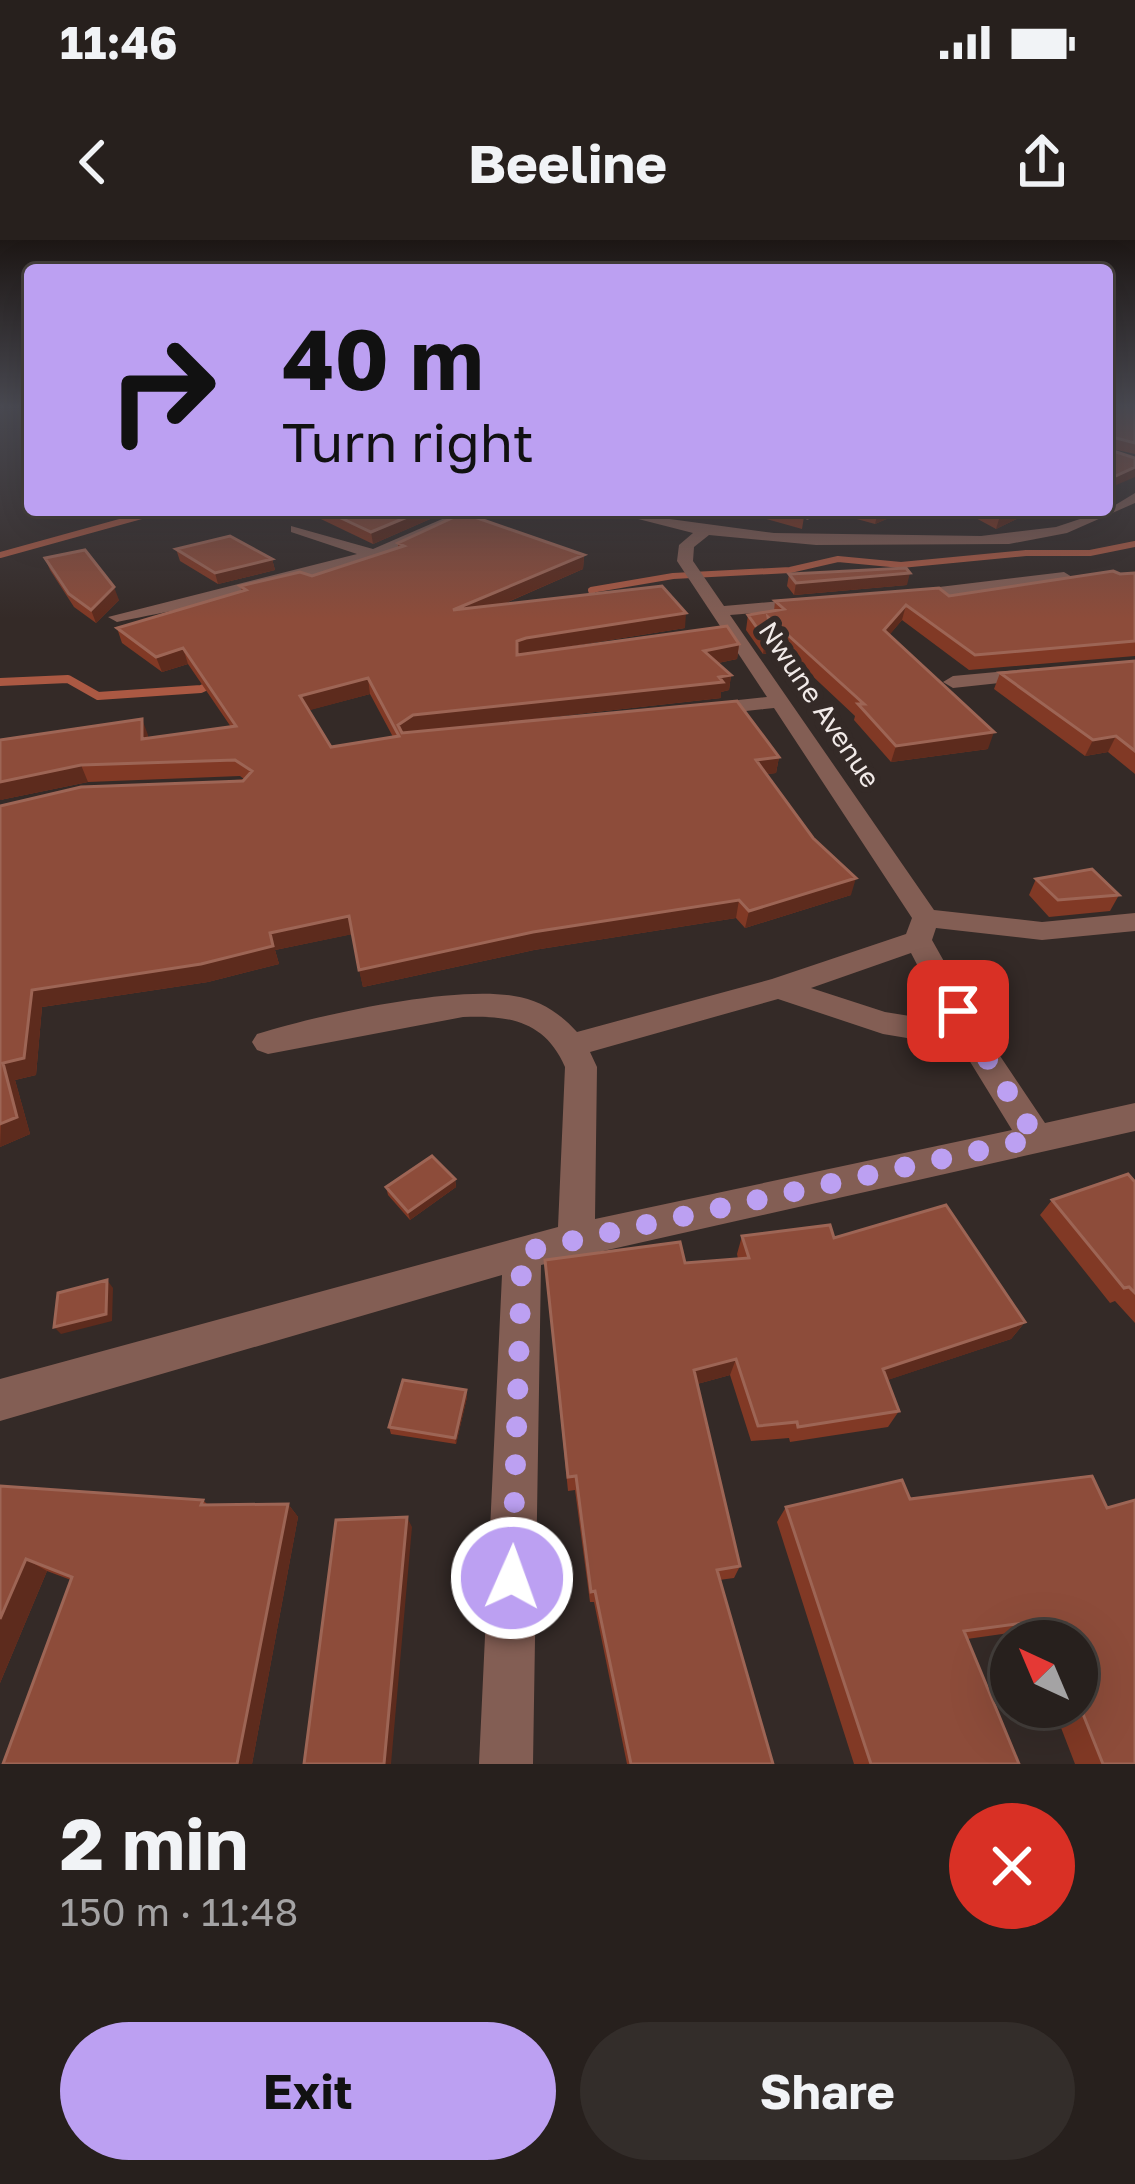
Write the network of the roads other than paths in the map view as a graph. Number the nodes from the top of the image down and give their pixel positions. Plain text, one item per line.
1 (464, 516) edge
2 (639, 516) edge
3 (1094, 516) edge
4 (296, 529) dead end
5 (707, 530) junction
6 (374, 554) junction
7 (1064, 577) edge
8 (885, 598) edge
9 (840, 601) edge
10 (721, 610) junction
11 (116, 617) dead end
12 (732, 630) junction
13 (709, 634) edge
14 (1067, 671) edge
15 (953, 682) dead end
16 (778, 702) junction
17 (688, 712) edge
18 (1135, 922) edge
19 (922, 929) junction
20 (779, 988) junction
21 (971, 1037) junction
22 (268, 1042) dead end
23 (573, 1045) junction
24 (1135, 1117) edge
25 (1036, 1138) junction
26 (576, 1240) junction
27 (522, 1252) junction
28 (0, 1400) edge
29 (506, 1764) edge

1 - 6 street
2 - 5 street
3 - 5 street
4 - 6 street
5 - 10 street, Nwune Avenue
6 - 11 street
7 - 8 street
9 - 10 street
10 - 12 street, Nwune Avenue
12 - 13 street
12 - 16 street, Nwune Avenue
14 - 15 street
16 - 17 street
16 - 19 street, Nwune Avenue
18 - 19 street
19 - 20 street
19 - 21 street, Nwune Avenue
20 - 21 street
20 - 23 street
21 - 25 street, Nwune Avenue
22 - 23 street
23 - 26 street
24 - 25 street
25 - 26 street
26 - 27 street
27 - 28 street
27 - 29 street

